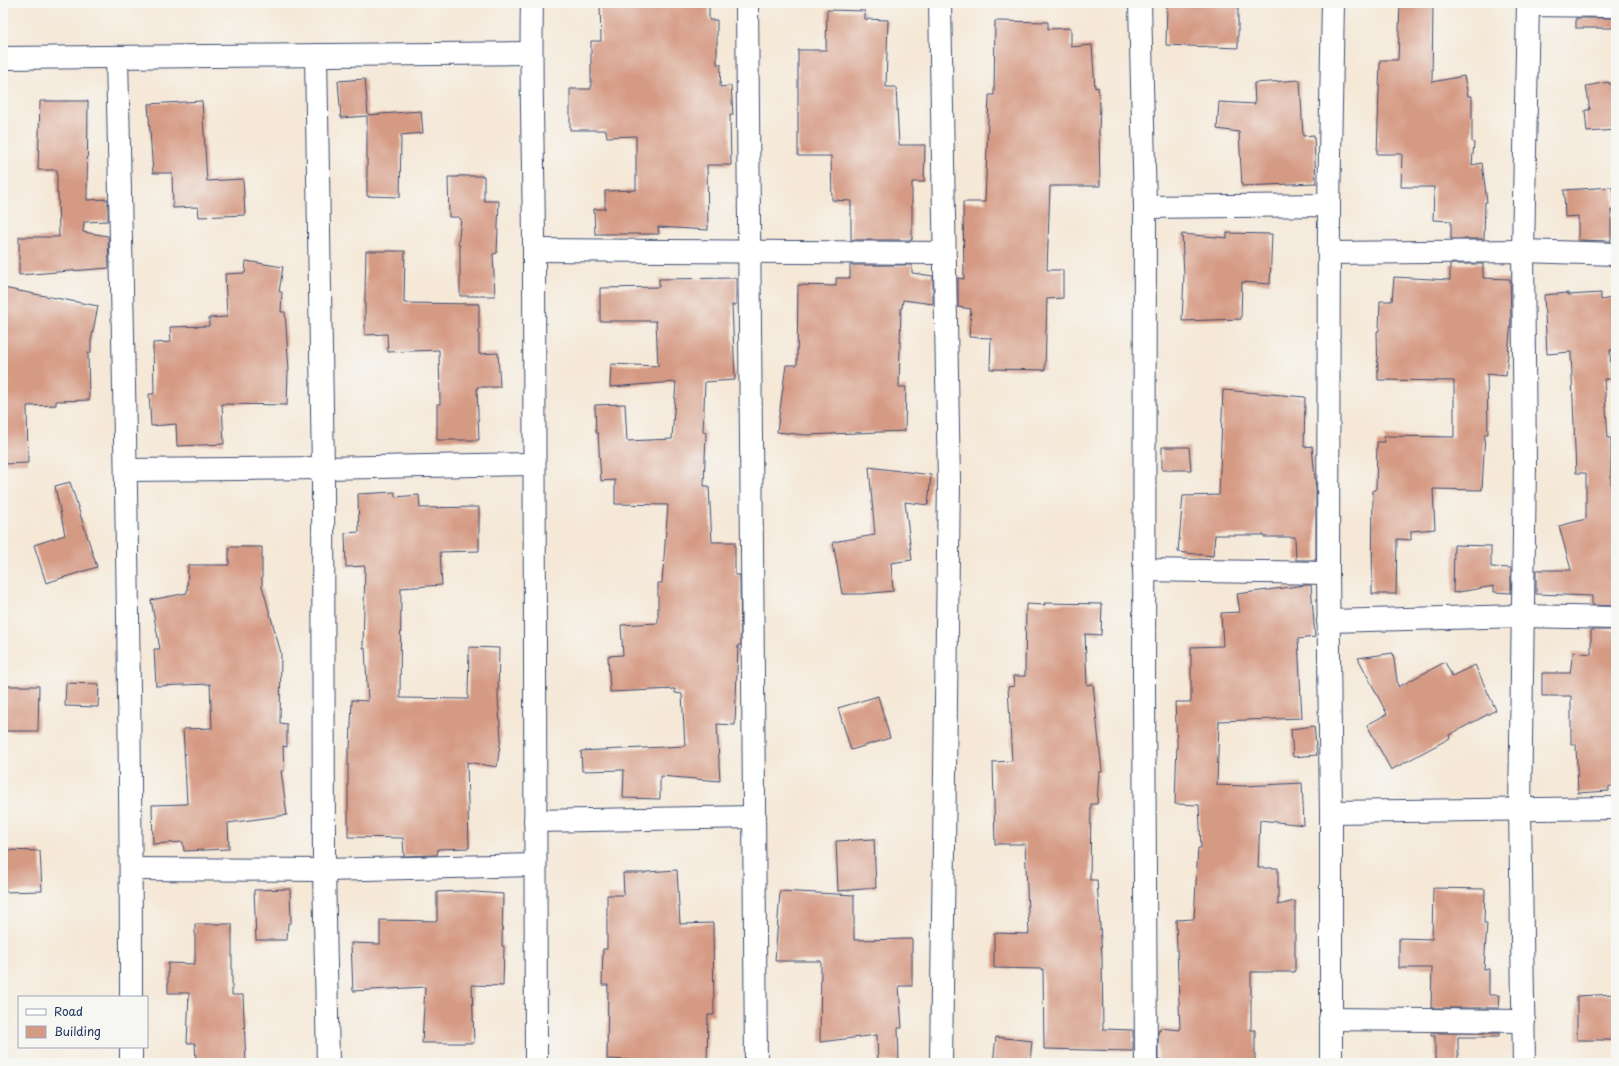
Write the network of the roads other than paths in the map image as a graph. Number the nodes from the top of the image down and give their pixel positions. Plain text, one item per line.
1 (532, 3) edge
2 (747, 3) edge
3 (940, 3) edge
4 (1140, 3) edge
5 (1333, 3) edge
6 (1528, 4) edge
7 (1616, 6) edge
8 (531, 53) junction
9 (316, 55) junction
10 (117, 57) junction
11 (3, 58) edge
12 (1329, 205) junction
13 (1145, 207) junction
14 (534, 250) junction
15 (1523, 251) junction
16 (749, 252) junction
17 (944, 253) junction
18 (1329, 253) junction
19 (1616, 254) edge
20 (533, 464) junction
21 (322, 468) junction
22 (126, 470) junction
23 (1144, 570) junction
24 (1328, 572) junction
25 (1523, 616) junction
26 (1616, 618) edge
27 (1328, 621) junction
28 (1616, 808) edge
29 (1520, 810) junction
30 (1331, 812) junction
31 (755, 817) junction
32 (535, 821) junction
33 (535, 865) junction
34 (131, 870) junction
35 (324, 870) junction
36 (131, 996) edge
37 (1330, 1019) junction
38 (1524, 1021) junction
39 (131, 1048) edge
40 (131, 1063) edge
41 (328, 1063) edge
42 (536, 1063) edge
43 (756, 1063) edge
44 (941, 1063) edge
45 (1146, 1063) edge
46 (1331, 1063) edge
47 (1524, 1063) edge

1 - 8 street
2 - 16 street
3 - 17 street
4 - 13 street
5 - 12 street
6 - 7 street
6 - 15 street
8 - 9 street
8 - 14 street
9 - 10 street
9 - 21 street
10 - 11 street
10 - 22 street
12 - 13 street
12 - 18 street
13 - 23 street
14 - 16 street
14 - 20 street
15 - 18 street
15 - 19 street
15 - 25 street
16 - 17 street
16 - 31 street
17 - 44 street
18 - 24 street
20 - 21 street
20 - 32 street
21 - 22 street
21 - 35 street
22 - 34 street
23 - 24 street
23 - 45 street
24 - 27 street
25 - 26 street
25 - 27 street
25 - 29 street
27 - 30 street
28 - 29 street
29 - 30 street
29 - 38 street
30 - 37 street
31 - 32 street
31 - 43 street
32 - 33 street
33 - 35 street
33 - 42 street
34 - 35 street
34 - 36 street
35 - 41 street
37 - 38 street
37 - 46 street
38 - 47 street
39 - 40 street

